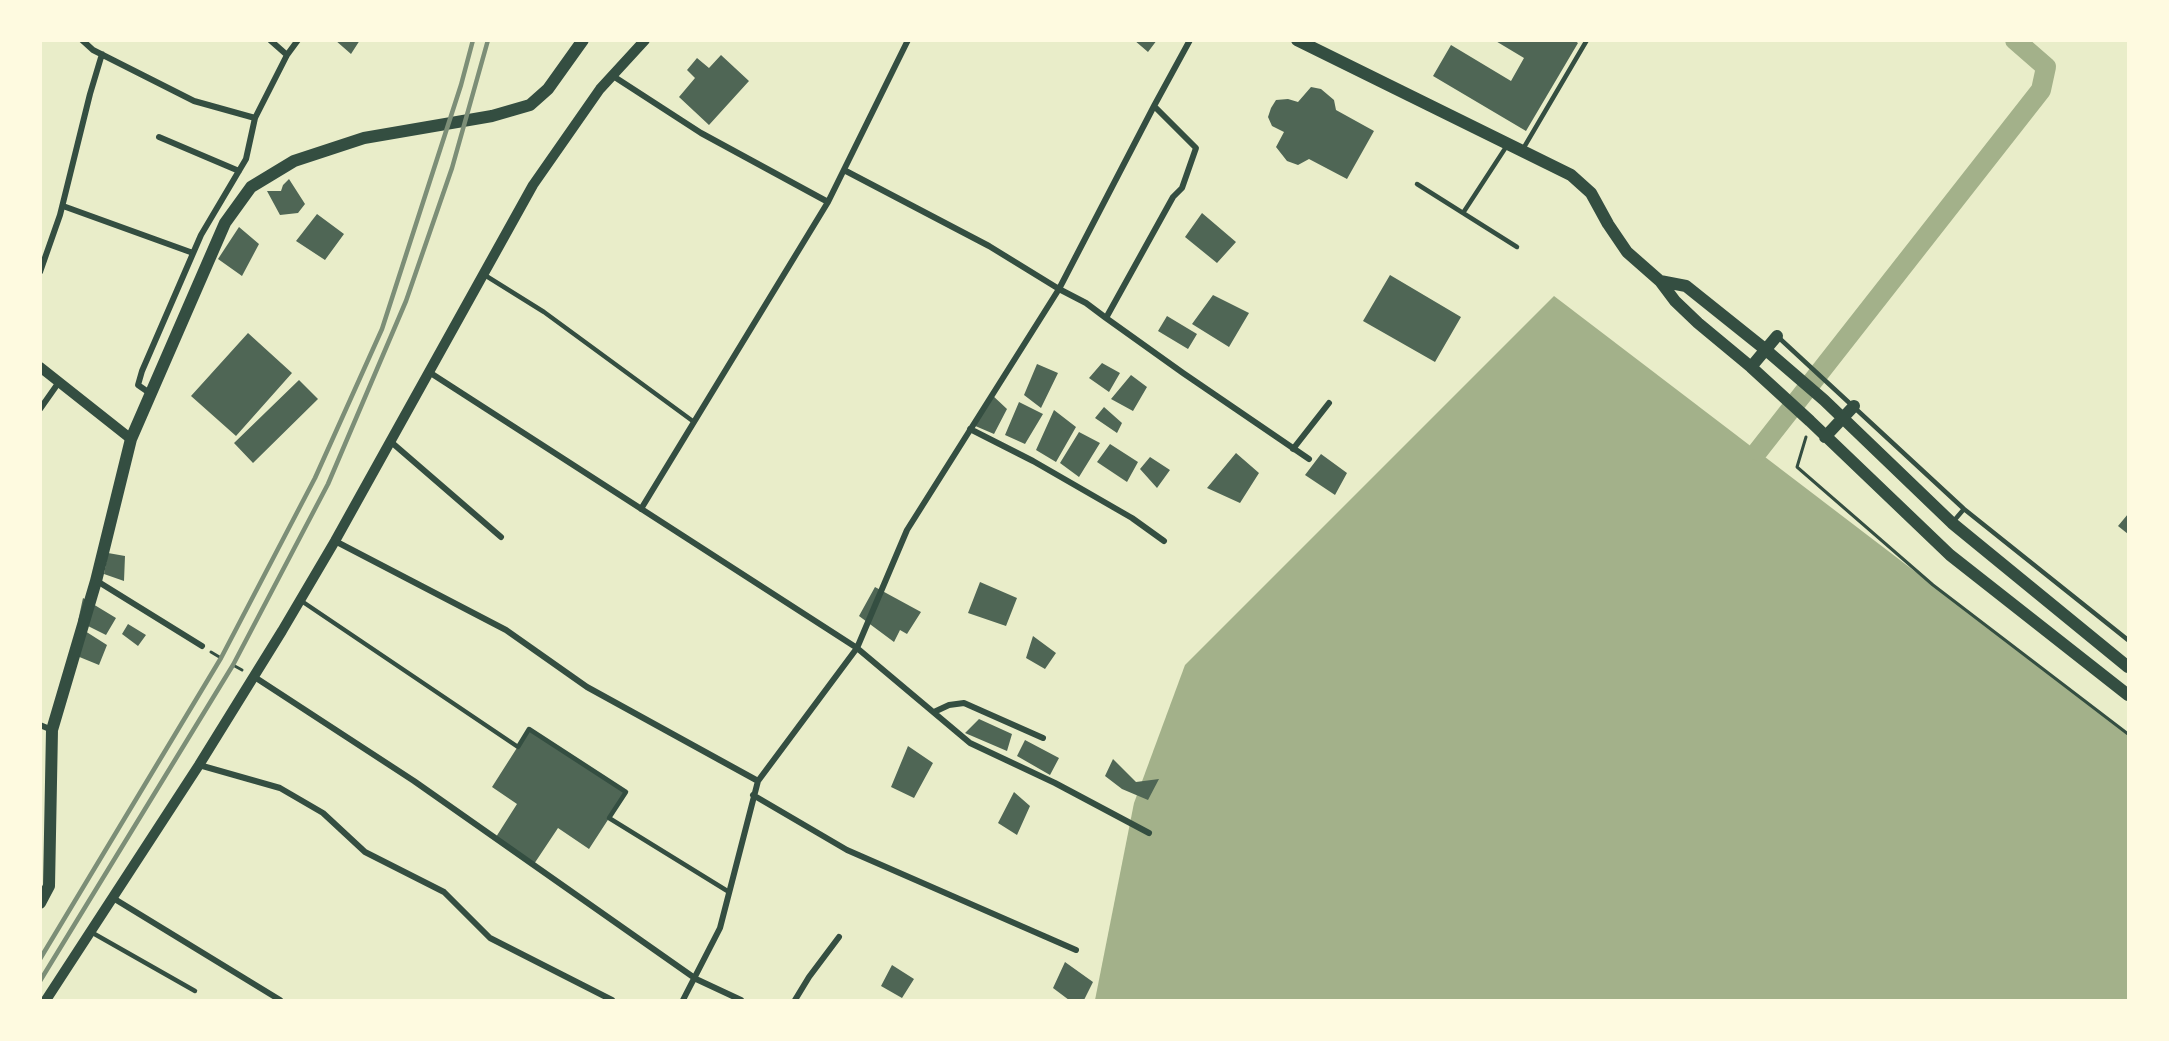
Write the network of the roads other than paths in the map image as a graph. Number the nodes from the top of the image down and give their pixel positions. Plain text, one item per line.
1 (82, 40) edge
2 (270, 40) edge
3 (298, 40) edge
4 (584, 40) edge
5 (645, 40) edge
6 (908, 40) edge
7 (1190, 40) edge
8 (1297, 40) edge
9 (1587, 40) edge
10 (102, 54) junction
11 (287, 55) junction
12 (613, 76) junction
13 (1154, 106) junction
14 (255, 118) junction
15 (159, 137) dead end
16 (1508, 144) junction
17 (1522, 151) junction
18 (844, 170) junction
19 (239, 171) junction
20 (1417, 184) dead end
21 (828, 202) junction
22 (63, 206) junction
23 (1463, 213) junction
24 (1517, 248) dead end
25 (193, 253) junction
26 (40, 272) edge
27 (483, 274) junction
28 (1660, 281) junction
29 (1059, 290) junction
30 (1106, 318) junction
31 (1777, 336) joint
32 (1766, 350) junction
33 (40, 367) edge
34 (1751, 367) junction
35 (429, 372) junction
36 (59, 382) junction
37 (153, 390) junction
38 (1329, 404) dead end
39 (1854, 406) junction
40 (40, 409) edge
41 (1844, 418) junction
42 (694, 422) junction
43 (970, 429) junction
44 (1825, 437) junction
45 (131, 439) junction
46 (390, 441) junction
47 (1293, 449) junction
48 (1309, 459) dead end
49 (641, 509) junction
50 (1964, 509) junction
51 (1952, 523) junction
52 (501, 537) dead end
53 (335, 541) junction
54 (1164, 541) dead end
55 (96, 581) junction
56 (300, 600) junction
57 (2128, 640) edge
58 (202, 646) dead end
59 (857, 648) junction
60 (2128, 665) edge
61 (253, 676) junction
62 (2128, 695) edge
63 (934, 712) junction
64 (46, 728) edge
65 (1043, 738) dead end
66 (199, 765) junction
67 (758, 781) junction
68 (753, 795) junction
69 (1149, 833) dead end
70 (45, 883) edge
71 (729, 892) junction
72 (113, 898) junction
73 (40, 903) edge
74 (91, 932) junction
75 (839, 937) dead end
76 (1076, 950) dead end
77 (696, 979) junction
78 (195, 991) dead end
79 (46, 1000) edge
80 (280, 1000) edge
81 (612, 1000) edge
82 (683, 1000) edge
83 (741, 1000) edge
84 (795, 1000) edge

1 - 10 street
2 - 11 street
3 - 11 street
4 - 37 main road
5 - 12 street
6 - 18 street
7 - 13 street
8 - 16 main road
9 - 17 lane
10 - 14 street
10 - 22 street
11 - 14 street
12 - 21 street
12 - 27 street
13 - 29 street
13 - 30 street
14 - 19 street
15 - 19 street
16 - 17 main road
16 - 23 lane
17 - 28 main road
18 - 21 street
18 - 29 street
19 - 25 street
20 - 23 lane
21 - 42 street
22 - 25 street
22 - 26 street
23 - 24 lane
25 - 37 street
27 - 35 street
27 - 42 lane
28 - 32 main road
28 - 34 main road
29 - 30 street
29 - 43 street
30 - 47 street
31 - 32 main road
31 - 39 lane
32 - 34 main road
32 - 41 main road
33 - 36 street
34 - 44 main road
35 - 46 street
35 - 49 street
36 - 40 street
36 - 45 street
37 - 45 main road
38 - 47 street
39 - 41 main road
39 - 50 lane
41 - 44 main road
41 - 51 main road
42 - 49 street
43 - 54 street
43 - 59 street
44 - 62 main road
45 - 55 main road
46 - 52 street
46 - 53 street
47 - 48 street
49 - 59 street
50 - 51 lane
50 - 57 lane
51 - 60 main road
53 - 56 street
53 - 67 street
55 - 58 street
55 - 64 main road
56 - 61 street
56 - 71 lane
59 - 63 street
59 - 67 street
61 - 66 street
61 - 77 street
63 - 65 street
63 - 69 street
64 - 70 main road
66 - 72 street
66 - 81 street
67 - 68 street
68 - 71 street
68 - 76 street
70 - 73 main road
71 - 77 street
72 - 74 street
72 - 80 street
74 - 78 lane
74 - 79 street
75 - 84 street
77 - 82 street
77 - 83 street

